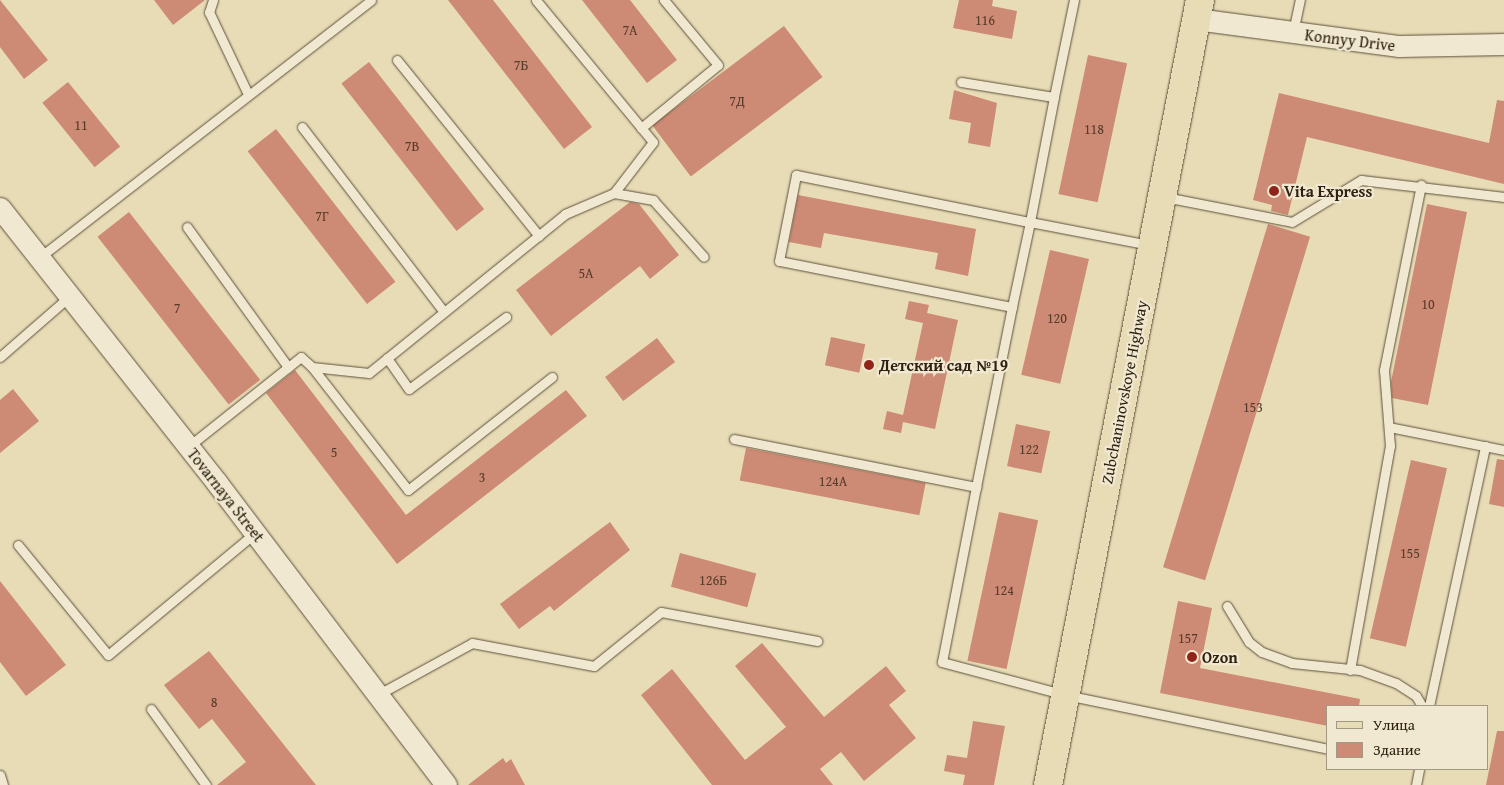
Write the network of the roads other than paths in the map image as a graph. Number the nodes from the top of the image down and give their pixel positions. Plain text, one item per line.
1 (213, 0) edge
2 (371, 0) edge
3 (536, 0) edge
4 (664, 0) edge
5 (1074, 0) edge
6 (1300, 0) edge
7 (1198, 10) edge
8 (1293, 32) junction
9 (1504, 44) edge
10 (397, 60) dead end
11 (960, 82) dead end
12 (248, 94) junction
13 (1054, 97) junction
14 (302, 127) dead end
15 (641, 128) junction
16 (1421, 185) junction
17 (614, 193) junction
18 (1162, 196) junction
19 (1504, 197) edge
20 (0, 208) edge
21 (1030, 222) junction
22 (187, 227) dead end
23 (539, 236) junction
24 (1152, 246) junction
25 (40, 257) junction
26 (704, 258) dead end
27 (70, 295) junction
28 (1012, 307) junction
29 (444, 312) junction
30 (506, 317) dead end
31 (0, 358) edge
32 (387, 358) junction
33 (288, 367) junction
34 (312, 367) junction
35 (552, 377) dead end
36 (1389, 427) junction
37 (734, 439) dead end
38 (188, 446) junction
39 (1485, 446) junction
40 (1504, 450) edge
41 (976, 487) junction
42 (255, 533) junction
43 (18, 545) dead end
44 (1227, 606) dead end
45 (817, 641) dead end
46 (1350, 670) junction
47 (378, 695) junction
48 (1066, 695) junction
49 (1421, 705) edge
50 (1429, 705) edge
51 (151, 708) dead end
52 (1326, 749) edge
53 (1419, 770) edge
54 (0, 775) edge
55 (3, 785) edge
56 (206, 785) edge
57 (446, 785) edge
58 (1048, 785) edge
59 (1416, 785) edge

1 - 12 lane
2 - 12 lane
3 - 15 lane
4 - 15 lane
5 - 13 lane
6 - 8 lane
7 - 8 street, Konnyy Drive
7 - 18 main road, Zubchaninovskoye Highway
8 - 9 street, Konnyy Drive
10 - 23 lane
11 - 13 lane
12 - 25 lane
13 - 21 lane
14 - 29 lane
15 - 17 lane
16 - 18 lane
16 - 19 lane
16 - 36 lane
17 - 23 lane
17 - 26 lane
18 - 24 main road, Zubchaninovskoye Highway
20 - 25 street, Tovarnaya Street
21 - 24 lane
21 - 28 lane
21 - 28 lane
22 - 33 lane
23 - 29 lane
24 - 48 main road, Zubchaninovskoye Highway
25 - 27 street, Tovarnaya Street
27 - 31 lane
27 - 38 street, Tovarnaya Street
28 - 41 lane
29 - 32 lane
30 - 32 lane
32 - 34 lane
33 - 34 lane
33 - 38 lane
34 - 35 lane
36 - 39 lane
36 - 46 lane
37 - 41 lane
38 - 42 street, Tovarnaya Street
39 - 40 lane
39 - 50 lane
41 - 48 lane
42 - 43 lane
42 - 47 street, Tovarnaya Street
44 - 46 lane
45 - 47 lane
46 - 49 lane
47 - 57 street, Tovarnaya Street
48 - 52 lane
48 - 58 main road, Zubchaninovskoye Highway
51 - 56 lane
53 - 59 lane
54 - 55 lane

